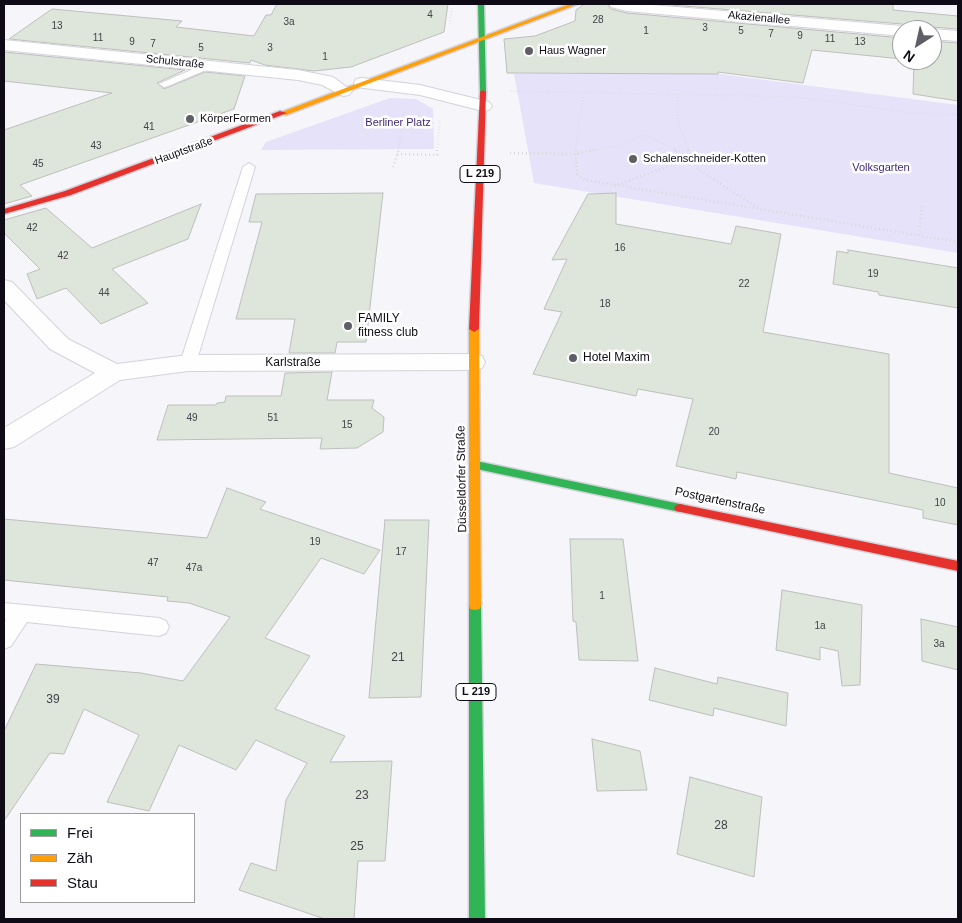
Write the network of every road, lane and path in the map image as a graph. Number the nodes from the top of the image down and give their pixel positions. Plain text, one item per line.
1 (481, 4) edge
2 (575, 4) edge
3 (616, 4) edge
4 (892, 30) edge
5 (942, 35) edge
6 (958, 36) edge
7 (481, 39) junction
8 (6, 46) edge
9 (208, 66) junction
10 (483, 74) junction
11 (164, 84) dead end
12 (362, 84) junction
13 (343, 90) junction
14 (420, 90) junction
15 (584, 93) junction
16 (678, 94) junction
17 (483, 106) junction
18 (958, 114) edge
19 (510, 146) dead end
20 (397, 154) junction
21 (575, 154) junction
22 (437, 155) dead end
23 (691, 158) junction
24 (249, 167) dead end
25 (393, 167) dead end
26 (614, 186) junction
27 (922, 205) dead end
28 (761, 209) junction
29 (4, 212) edge
30 (919, 235) junction
31 (958, 242) edge
32 (4, 287) edge
33 (473, 362) junction
34 (188, 363) junction
35 (114, 373) junction
36 (4, 440) edge
37 (476, 465) junction
38 (958, 566) edge
39 (12, 612) edge
40 (159, 627) dead end
41 (4, 640) edge
42 (477, 919) edge

1 - 7 main road, L 219
2 - 7 main road, Hauptstraße
3 - 4 street, Akazienallee
5 - 6 street
7 - 10 main road, Düsseldorfer Straße / L 219
7 - 12 main road, Hauptstraße
8 - 9 street, Schulstraße
9 - 11 lane
9 - 13 street, Schulstraße
10 - 15 path
10 - 17 main road, Düsseldorfer Straße / L 219
12 - 13 main road, Hauptstraße
12 - 14 street, Hauptstraße
13 - 29 main road, Hauptstraße
14 - 17 street, Hauptstraße
14 - 20 path
15 - 16 path
15 - 21 path
16 - 18 path
16 - 23 path
17 - 33 main road, Düsseldorfer Straße / L 219
19 - 21 path
20 - 22 path
20 - 25 path
21 - 23 path
21 - 26 path
23 - 26 path
23 - 28 path
24 - 34 lane
26 - 28 path
27 - 30 path
28 - 30 path
30 - 31 path
32 - 35 street
33 - 34 street, Karlstraße
33 - 37 main road, Düsseldorfer Straße / L 219
34 - 35 street, Karlstraße
35 - 36 street, Karlstraße
37 - 38 main road, Postgartenstraße
37 - 42 main road, Düsseldorfer Straße / L 219
39 - 40 lane
39 - 41 lane

